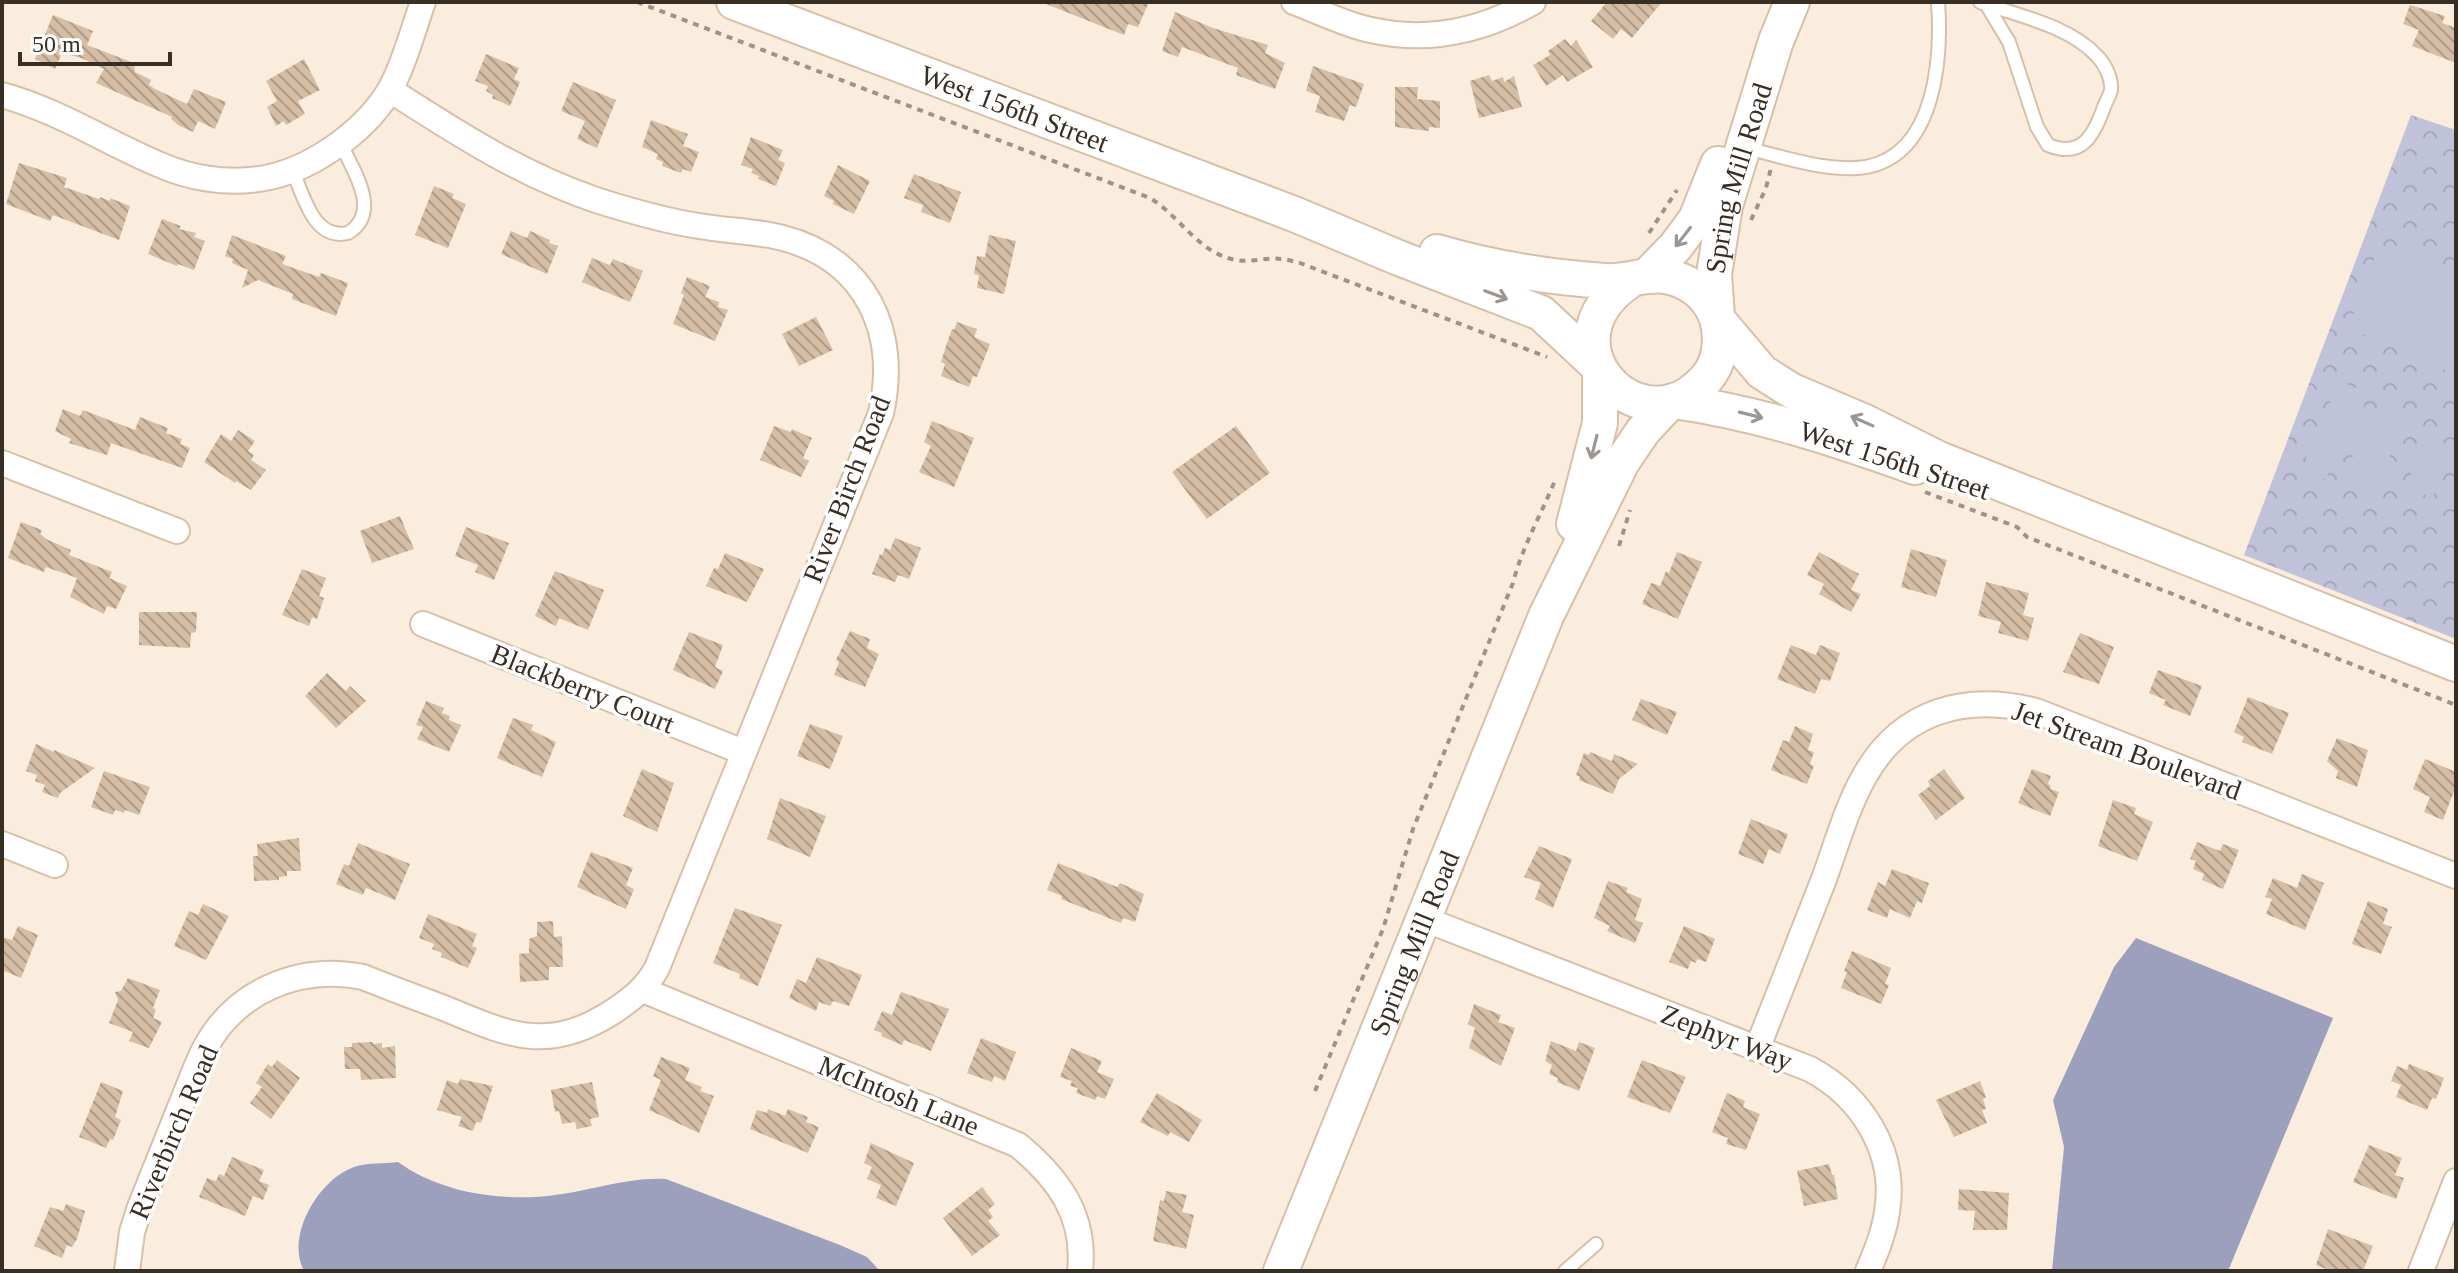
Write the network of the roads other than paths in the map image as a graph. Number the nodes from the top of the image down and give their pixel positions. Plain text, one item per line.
1 (423, 2) edge
2 (734, 2) edge
3 (1294, 2) edge
4 (1533, 2) edge
5 (1792, 2) edge
6 (1938, 2) edge
7 (1983, 3) edge
8 (1776, 41) junction
9 (390, 90) junction
10 (2, 95) edge
11 (340, 142) junction
12 (1760, 151) junction
13 (292, 169) junction
14 (1294, 214) junction
15 (1638, 278) junction
16 (1718, 319) junction
17 (1599, 368) junction
18 (1672, 402) junction
19 (2, 463) edge
20 (2114, 530) junction
21 (177, 531) dead end
22 (1546, 616) junction
23 (423, 624) dead end
24 (2456, 664) edge
25 (743, 752) junction
26 (2, 844) edge
27 (55, 865) dead end
28 (2456, 876) edge
29 (1424, 919) junction
30 (643, 990) junction
31 (1757, 1049) junction
32 (2456, 1181) edge
33 (1596, 1244) dead end
34 (1285, 1270) edge
35 (127, 1271) edge
36 (1080, 1271) edge
37 (1565, 1271) edge
38 (1868, 1271) edge
39 (2421, 1271) edge

1 - 9 street
2 - 14 street, West 156th Street
3 - 4 street
5 - 8 street, Spring Mill Road
6 - 12 lane
7 - 7 lane
8 - 12 street, Spring Mill Road
8 -> 15 street, Spring Mill Road
9 - 11 street
9 - 25 street, River Birch Road
10 - 13 street
11 - 13 street
11 - 13 lane
12 - 16 street, Spring Mill Road
14 - 15 street, West 156th Street
14 -> 17 street, West 156th Street
15 - 16 street
15 - 17 street
16 - 18 street
20 -> 16 street, West 156th Street
17 - 18 street
17 -> 22 street, Spring Mill Road
18 -> 20 street, West 156th Street
18 - 22 street, Spring Mill Road
19 - 21 street
20 - 24 street, West 156th Street
22 - 29 street, Spring Mill Road
23 - 25 street, Blackberry Court
25 - 30 street, River Birch Road
26 - 27 street
28 - 31 street, Jet Stream Boulevard
29 - 31 street, Zephyr Way
29 - 34 street, Spring Mill Road
30 - 35 street, Riverbirch Road
30 - 36 street, McIntosh Lane
31 - 38 street, Zephyr Way
32 - 39 street
33 - 37 lane

